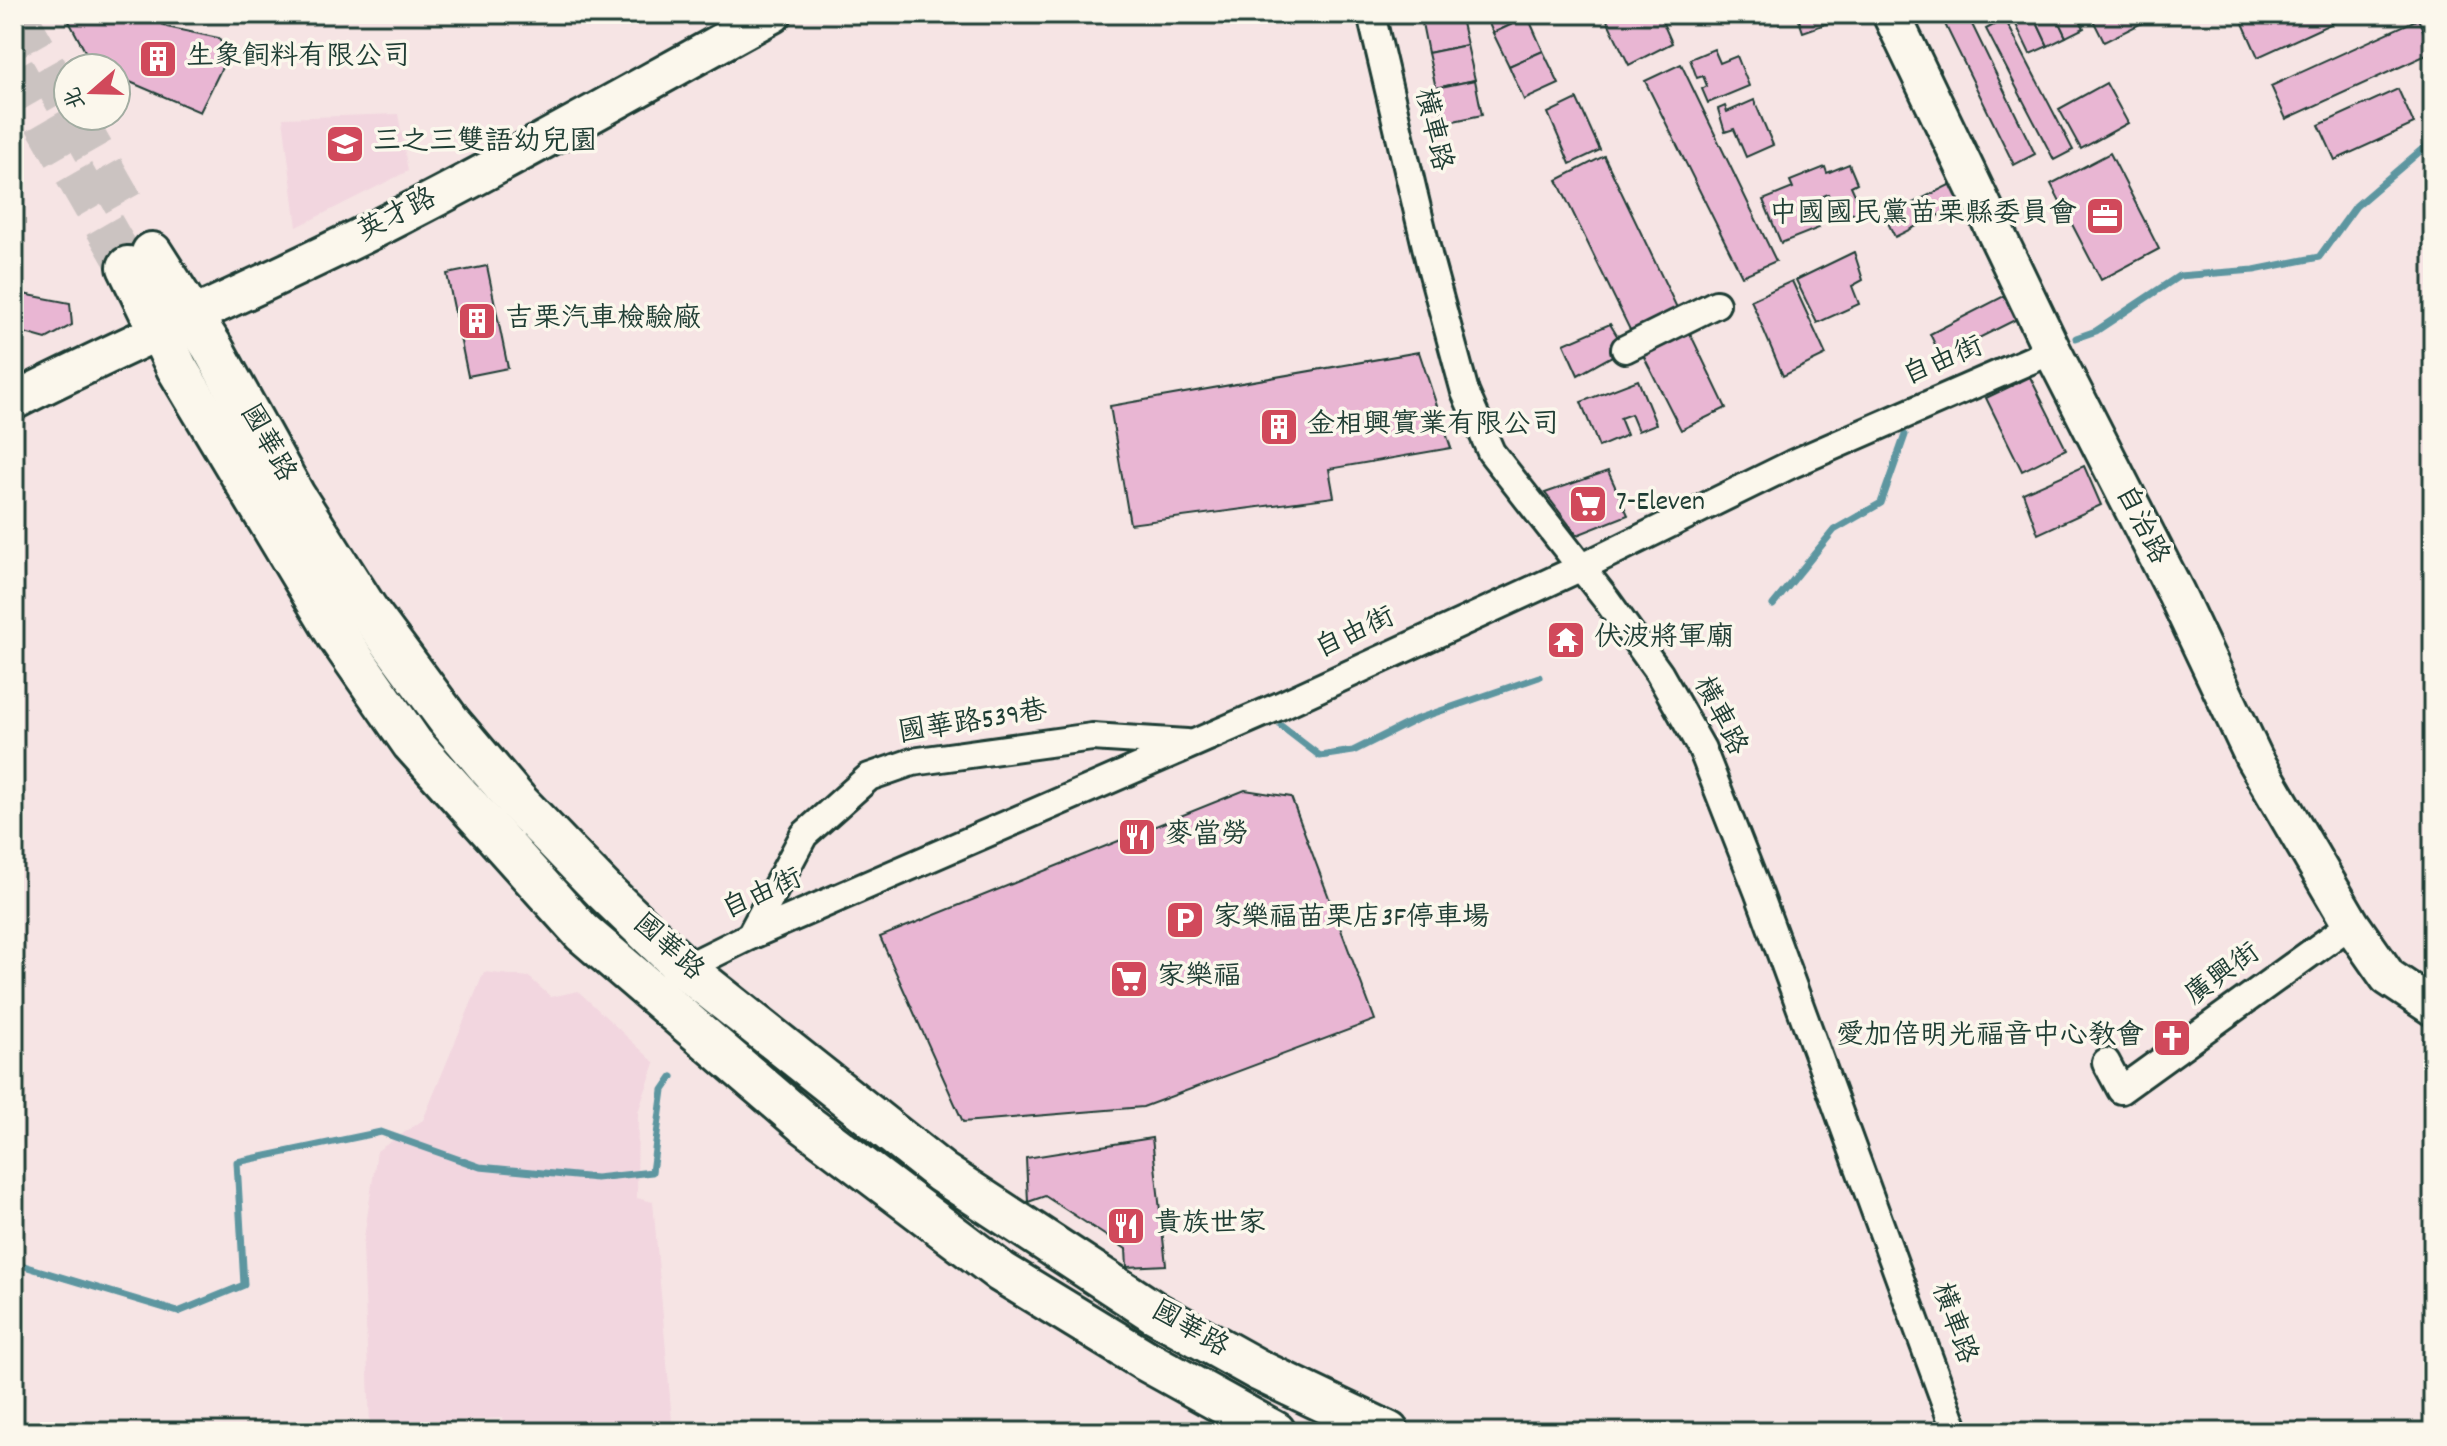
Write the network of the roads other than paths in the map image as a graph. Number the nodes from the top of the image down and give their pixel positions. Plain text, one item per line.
1 (773, 14) edge
2 (1371, 14) edge
3 (1891, 14) edge
4 (140, 260) tunnel mouth
5 (1716, 304) dead end
6 (175, 322) junction
7 (1625, 349) dead end
8 (2051, 353) junction
9 (14, 401) edge
10 (1582, 567) junction
11 (1194, 743) junction
12 (2351, 924) junction
13 (750, 936) junction
14 (684, 968) junction
15 (648, 989) junction
16 (2433, 1007) edge
17 (2106, 1062) dead end
18 (1275, 1432) edge
19 (1388, 1432) edge
20 (1956, 1432) edge

1 - 6 street, 英才路
2 - 10 street, 橫車路
3 - 8 street, 自治路
4 - 6 main road, 國華路
5 - 7 street
6 - 9 street, 英才路
6 - 14 main road, 國華路
6 - 15 main road, 國華路
8 - 10 street, 自由街
8 - 12 street, 自治路
10 - 11 street, 自由街
10 - 20 street, 橫車路
11 - 13 street, 自由街
11 - 13 street, 國華路539巷
12 - 16 street, 自治路
12 - 17 street, 廣興街
13 - 14 street, 自由街
14 - 15 street, 自由街
14 - 19 main road, 國華路
15 - 18 main road, 國華路

